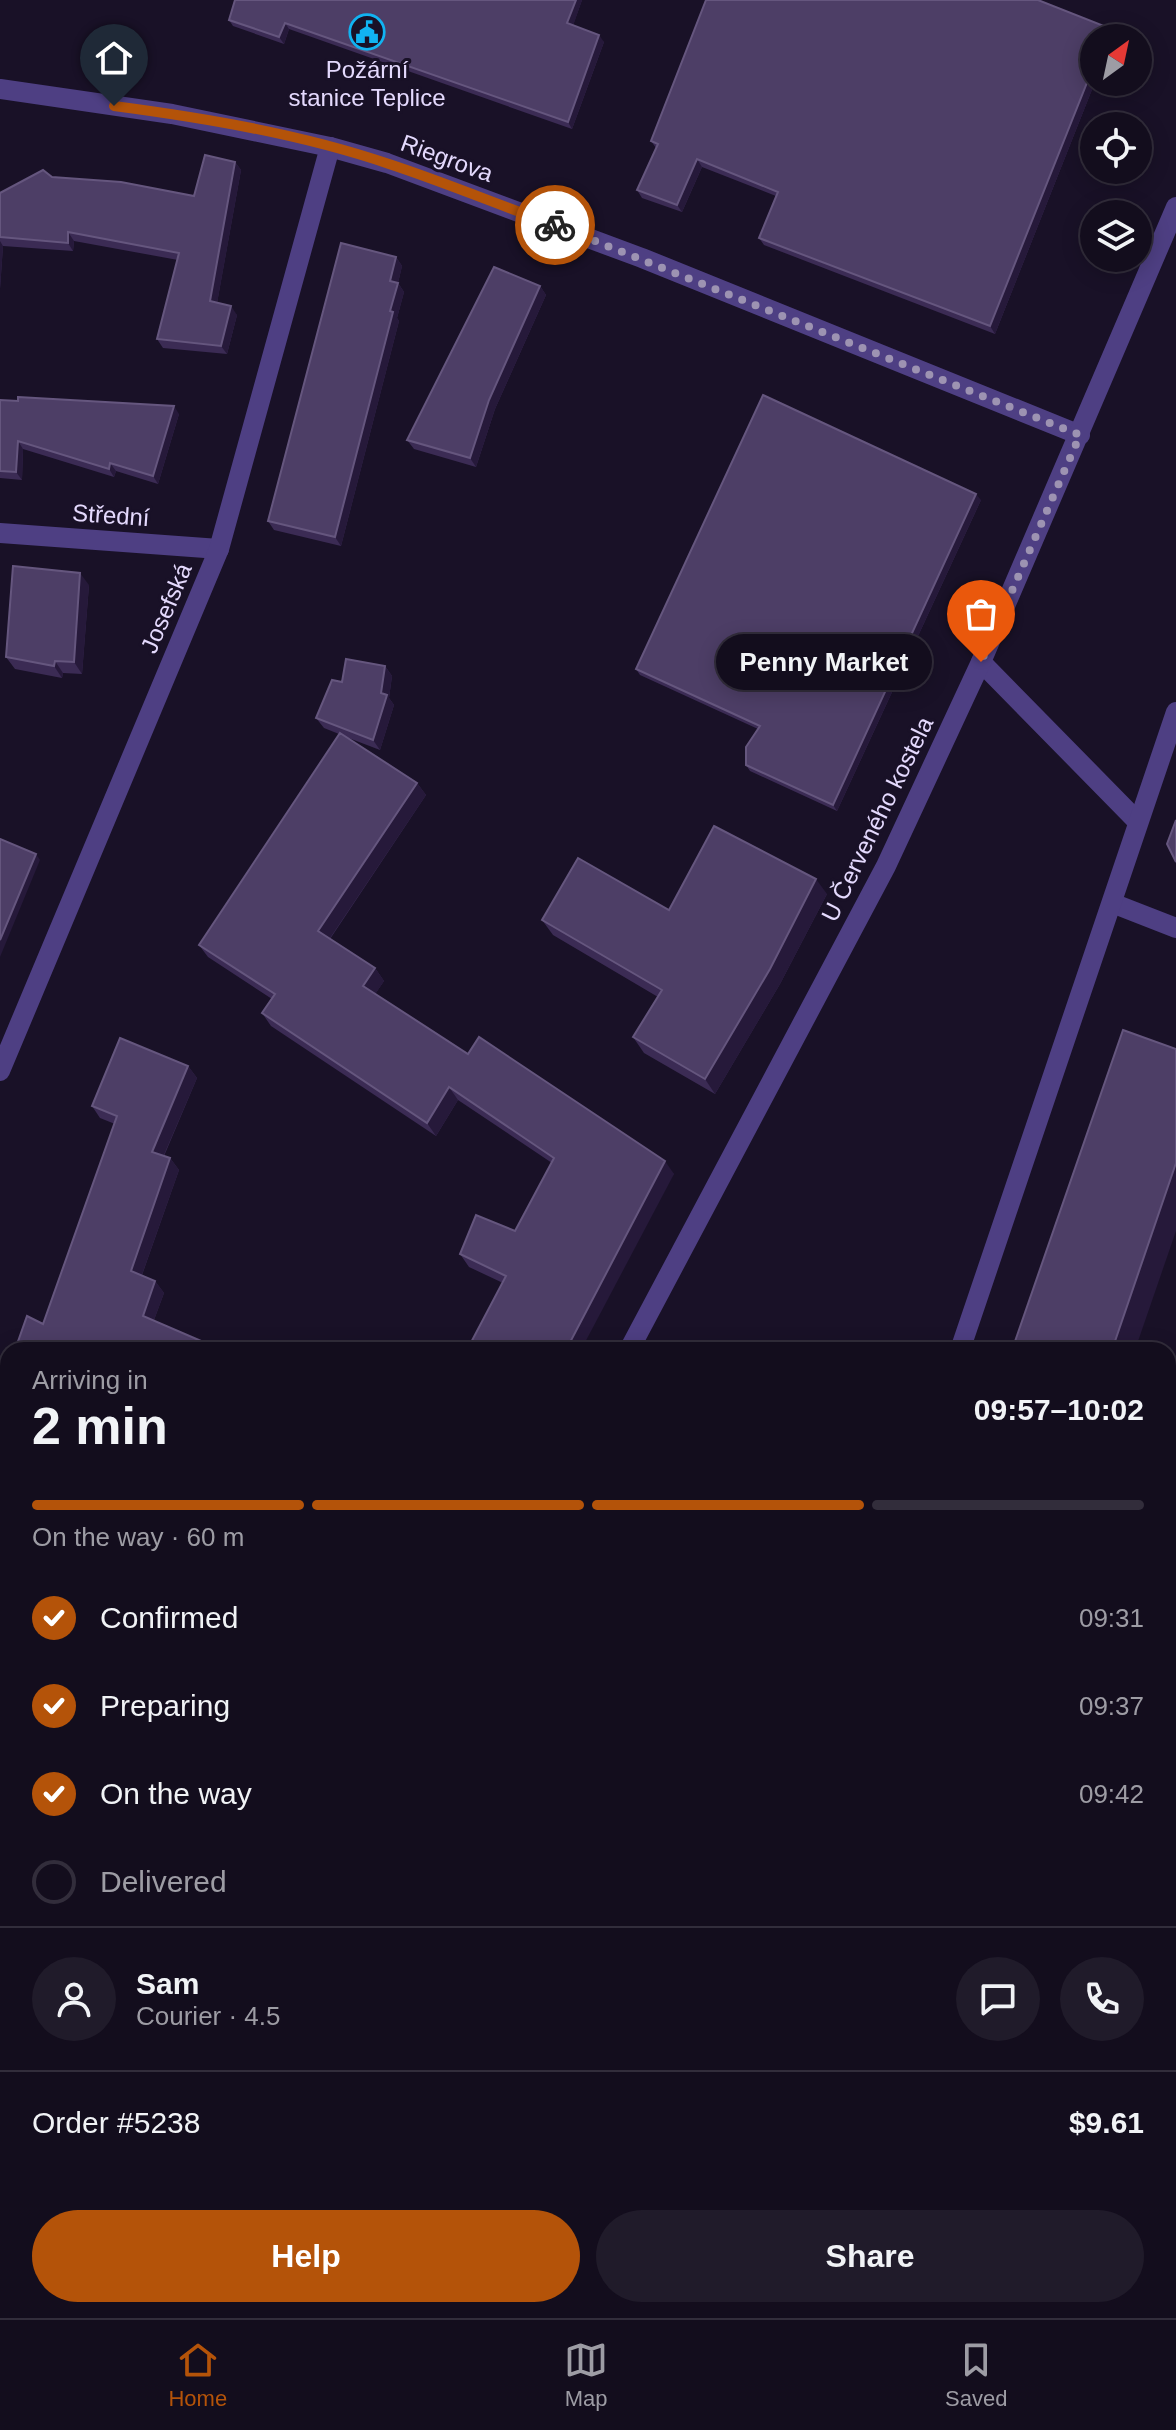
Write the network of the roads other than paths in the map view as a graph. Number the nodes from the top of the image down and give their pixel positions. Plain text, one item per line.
1 (0, 89) edge
2 (330, 147) junction
3 (1176, 207) edge
4 (1080, 435) junction
5 (0, 533) edge
6 (219, 549) junction
7 (981, 662) junction
8 (1176, 712) edge
9 (1138, 822) junction
10 (1112, 903) junction
11 (1176, 928) edge
12 (0, 1071) edge
13 (633, 1342) edge
14 (963, 1342) edge

1 - 2 street, Riegrova
2 - 4 street, Riegrova
2 - 6 street, Josefská
3 - 4 street, U Červeného kostela
4 - 7 street, U Červeného kostela
5 - 6 street, Střední
6 - 12 street, Josefská
7 - 9 street
7 - 13 street, U Červeného kostela
8 - 9 street
9 - 10 street
10 - 11 street
10 - 14 street

